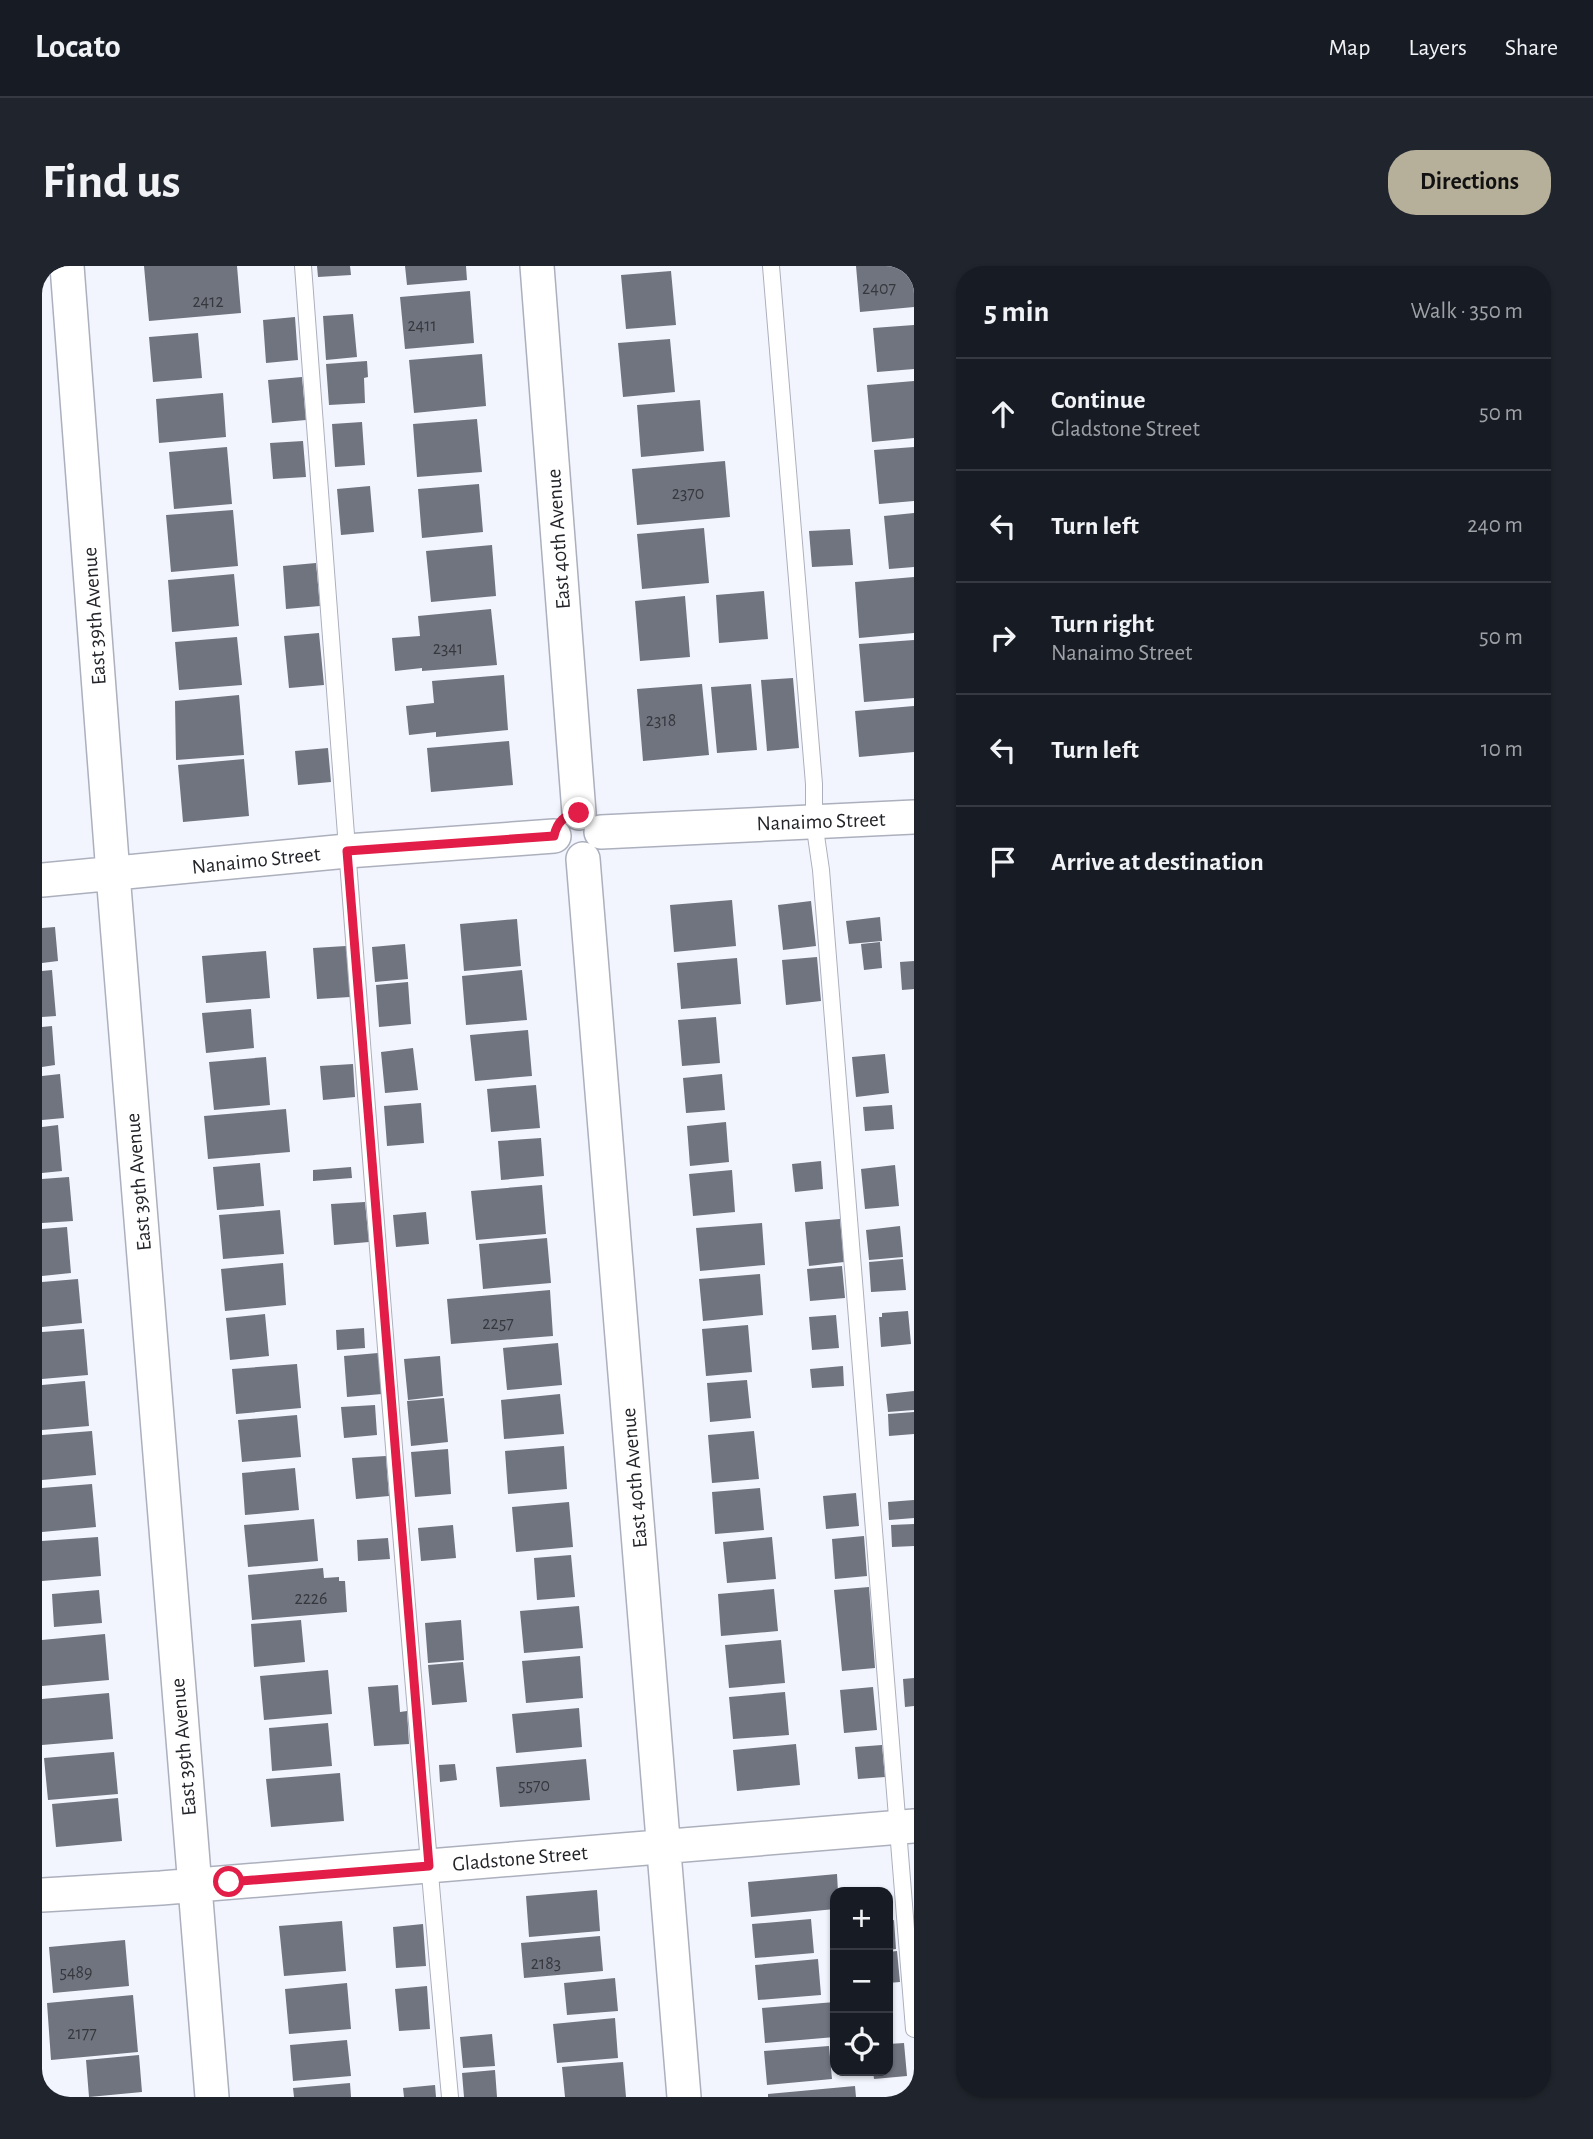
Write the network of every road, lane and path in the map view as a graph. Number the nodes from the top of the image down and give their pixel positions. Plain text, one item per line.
1 (67, 266) edge
2 (303, 266) edge
3 (537, 266) edge
4 (771, 266) edge
5 (914, 817) edge
6 (590, 822) junction
7 (814, 822) junction
8 (554, 836) junction
9 (347, 851) junction
10 (583, 859) junction
11 (113, 874) junction
12 (42, 880) edge
13 (906, 1827) edge
14 (665, 1845) junction
15 (429, 1866) junction
16 (194, 1885) junction
17 (42, 1895) edge
18 (914, 2029) edge
19 (212, 2097) edge
20 (450, 2097) edge
21 (684, 2097) edge

1 - 11 street, East 39th Avenue
2 - 9 lane
3 - 6 street, East 40th Avenue
4 - 7 lane
5 - 7 street, Nanaimo Street
6 - 7 street, Nanaimo Street
6 - 8 street
6 - 10 street
7 - 13 lane
8 - 9 street, Nanaimo Street
8 - 10 street
9 - 11 street, Nanaimo Street
9 - 15 lane
10 - 14 street, East 40th Avenue
11 - 12 street, Nanaimo Street
11 - 16 street, East 39th Avenue
13 - 14 street, Gladstone Street
13 - 18 lane
14 - 15 street, Gladstone Street
14 - 21 street, East 40th Avenue
15 - 16 street, Gladstone Street
15 - 20 lane
16 - 17 street, Gladstone Street
16 - 19 street, East 39th Avenue

